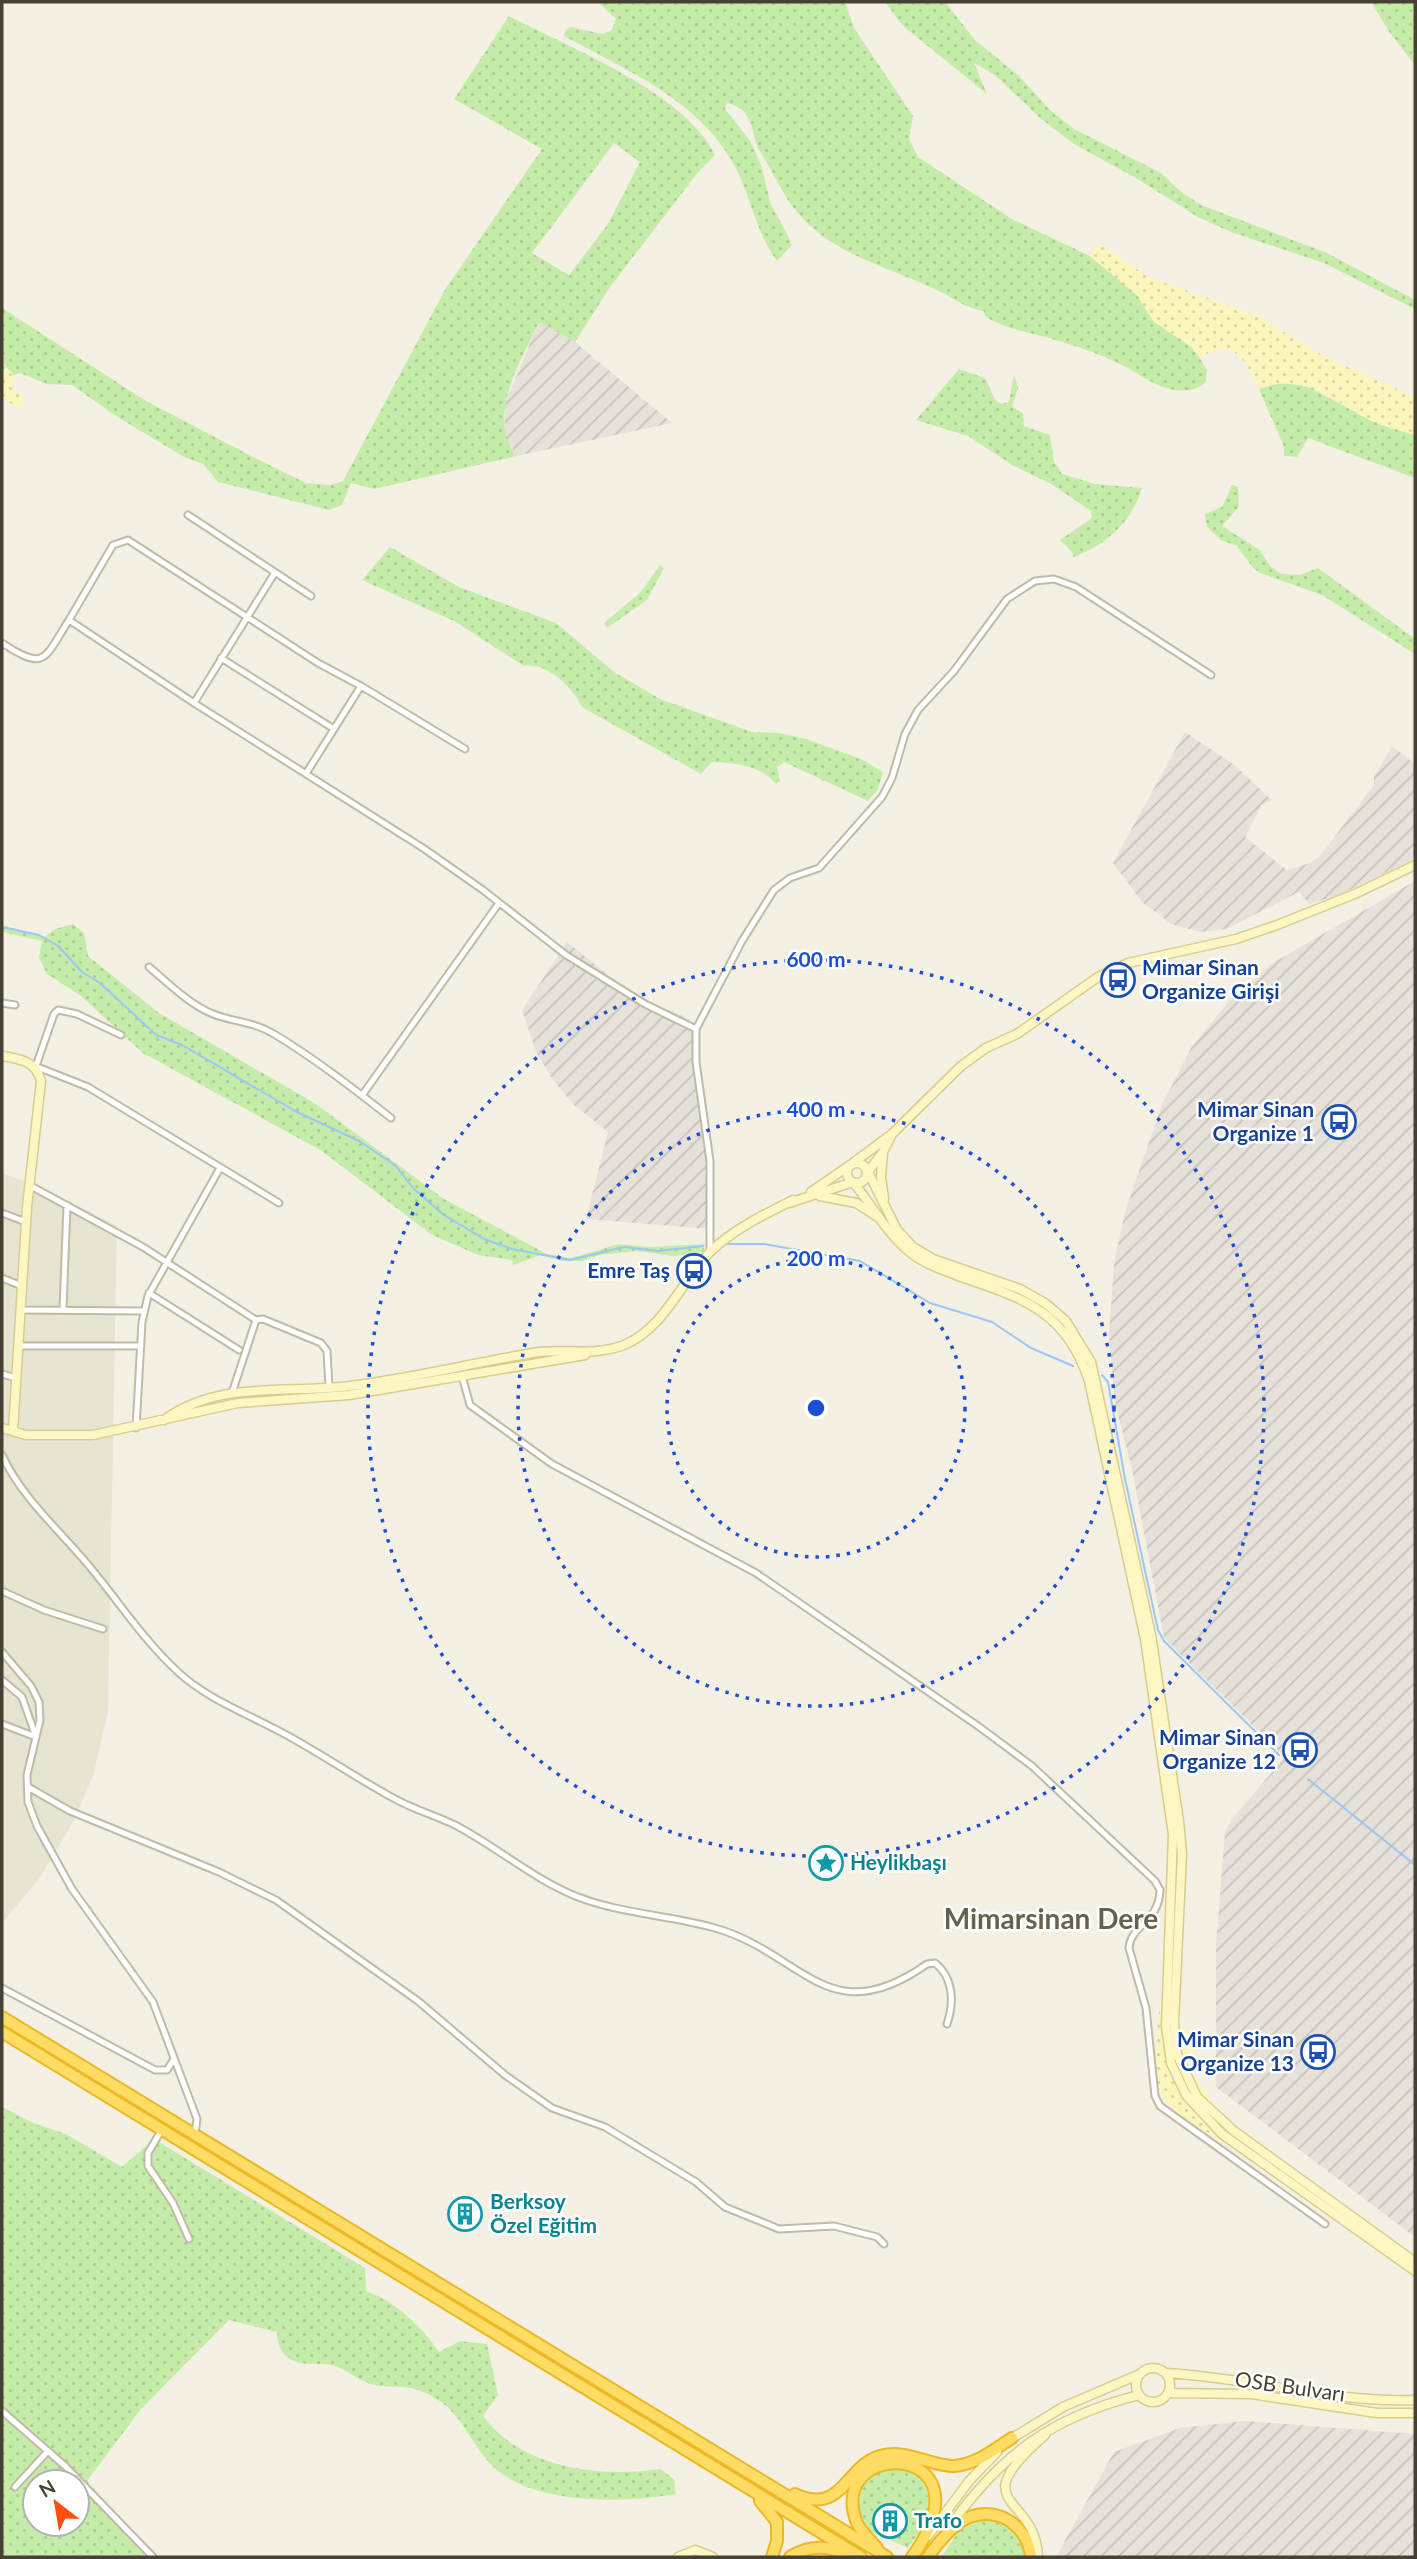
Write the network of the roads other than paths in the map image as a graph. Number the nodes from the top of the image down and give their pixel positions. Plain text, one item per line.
1 (188, 515) dead end
2 (274, 574) junction
3 (311, 596) dead end
4 (248, 618) junction
5 (69, 620) junction
6 (2, 643) edge
7 (221, 658) junction
8 (1211, 675) dead end
9 (361, 686) junction
10 (194, 703) junction
11 (334, 729) junction
12 (465, 749) dead end
13 (307, 772) junction
14 (1415, 865) edge
15 (499, 903) junction
16 (149, 967) dead end
17 (2, 1003) edge
18 (15, 1005) dead end
19 (696, 1029) junction
20 (121, 1035) dead end
21 (2, 1056) edge
22 (35, 1066) junction
23 (363, 1094) junction
24 (391, 1118) dead end
25 (892, 1134) junction
26 (883, 1152) junction
27 (851, 1164) junction
28 (220, 1168) junction
29 (868, 1172) junction
30 (853, 1182) junction
31 (29, 1185) junction
32 (813, 1195) junction
33 (279, 1203) dead end
34 (789, 1203) junction
35 (67, 1205) junction
36 (885, 1209) junction
37 (2, 1213) edge
38 (882, 1220) junction
39 (26, 1222) junction
40 (710, 1252) junction
41 (166, 1261) junction
42 (2, 1278) edge
43 (22, 1286) junction
44 (149, 1293) junction
45 (20, 1310) junction
46 (63, 1310) junction
47 (144, 1311) junction
48 (256, 1320) junction
49 (18, 1346) junction
50 (141, 1346) junction
51 (239, 1350) dead end
52 (589, 1353) junction
53 (2, 1374) edge
54 (462, 1376) junction
55 (16, 1378) junction
56 (329, 1387) junction
57 (232, 1394) junction
58 (164, 1420) junction
59 (2, 1428) edge
60 (136, 1428) junction
61 (13, 1431) junction
62 (2, 1455) edge
63 (2, 1591) edge
64 (103, 1629) dead end
65 (2, 1652) edge
66 (2, 1680) edge
67 (2, 1724) edge
68 (36, 1737) junction
69 (28, 1787) junction
70 (2, 1988) edge
71 (2, 2017) edge
72 (947, 2024) dead end
73 (2, 2032) edge
74 (174, 2059) junction
75 (161, 2131) junction
76 (194, 2137) junction
77 (1325, 2224) dead end
78 (189, 2239) dead end
79 (884, 2244) dead end
80 (1415, 2262) edge
81 (1415, 2271) edge
82 (1165, 2373) junction
83 (1140, 2374) junction
84 (1168, 2393) junction
85 (1139, 2395) junction
86 (1415, 2400) edge
87 (2, 2411) edge
88 (1415, 2413) edge
89 (1054, 2427) junction
90 (1012, 2438) junction
91 (48, 2451) junction
92 (700, 2459) junction
93 (753, 2474) junction
94 (15, 2487) dead end
95 (919, 2547) junction
96 (930, 2554) edge
97 (885, 2556) edge
98 (153, 2557) edge
99 (678, 2557) edge
100 (712, 2557) edge
101 (772, 2557) edge
102 (790, 2557) edge
103 (854, 2557) edge
104 (861, 2557) edge
105 (912, 2557) edge
106 (1031, 2557) edge
107 (1038, 2557) edge

1 - 2 street
2 - 3 street
2 - 4 street
4 - 5 street
4 - 7 street
4 - 9 street
5 - 6 street
5 - 10 street
7 - 10 street
7 - 11 street
8 - 19 street
9 - 11 street
9 - 12 street
10 - 13 street
11 - 13 street
13 - 15 street
14 - 25 street
15 - 19 street
15 - 23 street
16 - 23 street
17 - 18 street
19 - 40 street
20 - 22 street
21 - 22 street
22 - 28 street
22 - 31 street
23 - 24 street
25 - 26 street
25 - 27 street
26 - 29 street
26 - 36 street
27 - 29 street
27 - 30 street
27 - 34 street
28 - 33 street
28 - 41 street
29 - 30 street
29 - 36 street
30 - 32 street
30 - 38 street
31 - 35 street
31 - 39 street
32 - 34 street
32 - 38 street
34 - 40 street
35 - 41 street
35 - 46 street
36 - 80 street
37 - 39 street
38 - 81 street
39 - 43 street
40 - 52 street
41 - 44 street
41 - 48 street
42 - 43 street
43 - 45 street
44 - 47 street
44 - 51 street
45 - 46 street
45 - 49 street
46 - 47 street
47 - 50 street
48 - 56 street
48 - 57 street
49 - 50 street
49 - 55 street
50 - 60 street
52 - 54 street
52 - 56 street
53 - 55 street
54 - 58 street
54 - 77 street
55 - 61 street
56 - 57 street
57 - 58 street
58 - 60 street
59 - 61 street
60 - 61 street
62 - 72 street
63 - 64 street
65 - 68 street
66 - 68 street
67 - 68 street
68 - 69 street
69 - 74 street
69 - 79 street
70 - 74 street
71 - 76 highway
73 - 75 highway
74 - 76 street
75 - 78 street
75 - 92 highway
76 - 93 highway
82 - 83 street, OSB Bulvarı
82 - 84 street
82 - 86 street, OSB Bulvarı
83 - 85 street
83 - 90 street
84 - 85 street, OSB Bulvarı
84 - 88 street, OSB Bulvarı
85 - 89 street, OSB Bulvarı
87 - 91 street
89 - 96 street
89 - 107 street
90 - 93 highway
90 - 95 street
91 - 94 street
91 - 98 street
92 - 101 highway
92 - 104 highway
93 - 97 highway
95 - 97 highway
95 - 105 highway
96 - 106 highway
99 - 100 street
102 - 103 highway

